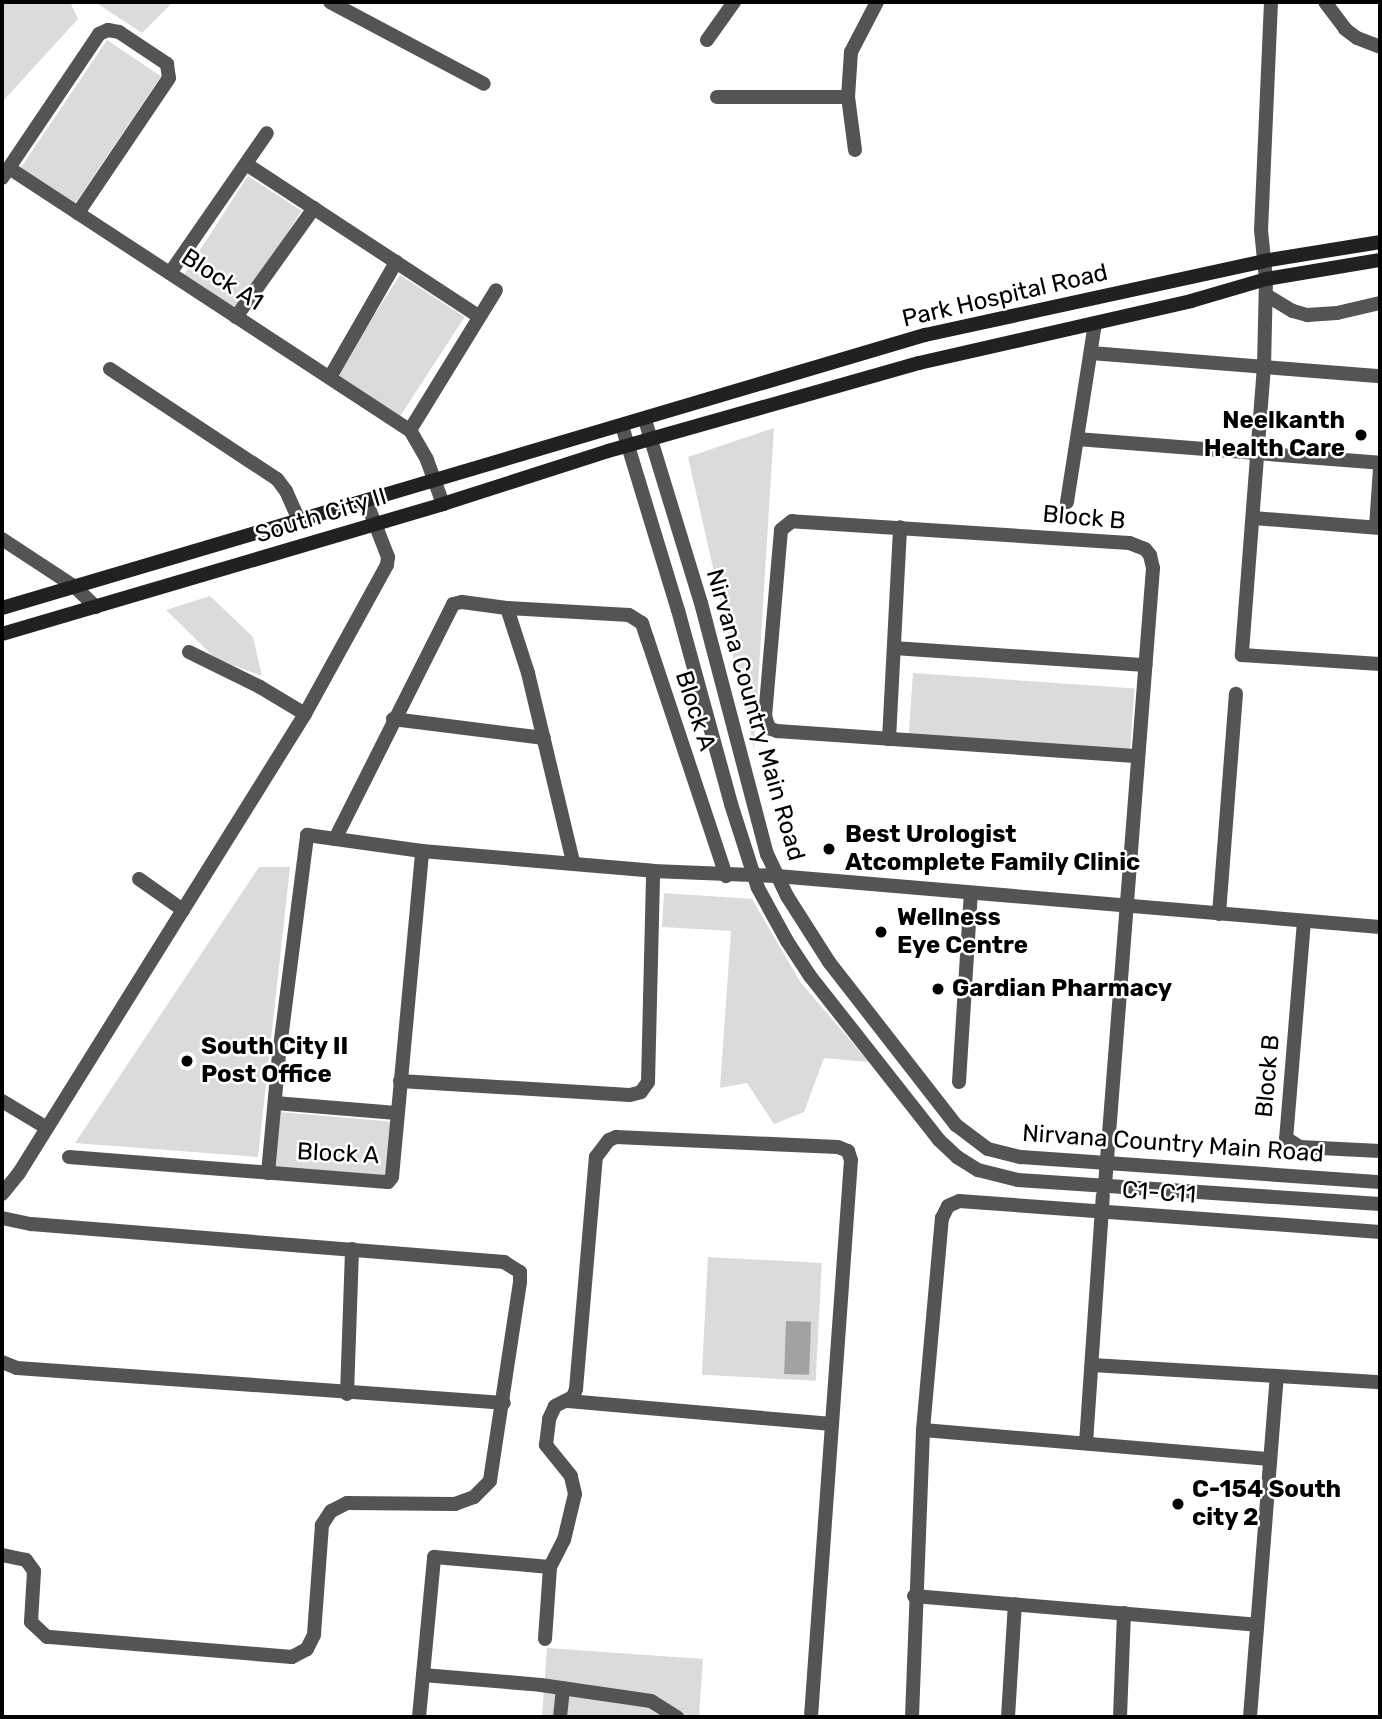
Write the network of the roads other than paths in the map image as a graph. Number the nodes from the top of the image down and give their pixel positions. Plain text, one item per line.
1 (330, 2) edge
2 (734, 2) edge
3 (877, 2) edge
4 (1271, 2) edge
5 (1325, 2) edge
6 (707, 40) dead end
7 (1380, 47) edge
8 (484, 84) dead end
9 (717, 97) dead end
10 (848, 97) junction
11 (267, 133) dead end
12 (855, 150) dead end
13 (246, 164) junction
14 (5, 173) edge
15 (314, 208) junction
16 (78, 214) junction
17 (1380, 242) edge
18 (1380, 260) edge
19 (1263, 261) junction
20 (396, 262) junction
21 (170, 273) junction
22 (1265, 279) junction
23 (496, 290) dead end
24 (1266, 295) junction
25 (1380, 303) edge
26 (477, 315) junction
27 (236, 317) junction
28 (1095, 323) junction
29 (1091, 353) junction
30 (1264, 366) junction
31 (110, 369) dead end
32 (1380, 376) edge
33 (330, 377) junction
34 (645, 420) junction
35 (622, 426) junction
36 (410, 430) junction
37 (1077, 439) junction
38 (652, 441) junction
39 (629, 446) junction
40 (1258, 453) junction
41 (1380, 463) edge
42 (1380, 469) edge
43 (435, 481) junction
44 (366, 501) junction
45 (1067, 502) dead end
46 (443, 504) junction
47 (1252, 518) junction
48 (299, 520) junction
49 (375, 524) junction
50 (900, 527) junction
51 (1378, 528) edge
52 (2, 539) edge
53 (75, 587) junction
54 (96, 607) junction
55 (2, 608) edge
56 (507, 608) junction
57 (2, 634) edge
58 (894, 648) junction
59 (189, 652) dead end
60 (1380, 664) edge
61 (1145, 666) junction
62 (1236, 694) dead end
63 (305, 714) junction
64 (393, 719) junction
65 (544, 738) junction
66 (889, 739) junction
67 (1138, 756) junction
68 (335, 839) junction
69 (422, 851) junction
70 (573, 862) junction
71 (653, 871) junction
72 (755, 875) junction
73 (726, 876) junction
74 (777, 876) junction
75 (139, 879) dead end
76 (971, 892) junction
77 (1126, 906) junction
78 (183, 910) junction
79 (1219, 914) junction
80 (1304, 921) junction
81 (1380, 927) edge
82 (400, 1081) junction
83 (959, 1082) dead end
84 (2, 1101) edge
85 (275, 1103) junction
86 (397, 1113) junction
87 (47, 1128) junction
88 (1380, 1151) edge
89 (69, 1157) dead end
90 (1106, 1163) junction
91 (268, 1173) junction
92 (1380, 1182) edge
93 (2, 1194) edge
94 (1103, 1197) junction
95 (1380, 1205) edge
96 (2, 1218) edge
97 (1380, 1232) edge
98 (352, 1249) junction
99 (2, 1362) edge
100 (1092, 1365) junction
101 (1277, 1376) junction
102 (1380, 1382) edge
103 (347, 1394) junction
104 (568, 1401) junction
105 (504, 1403) junction
106 (832, 1424) junction
107 (923, 1430) junction
108 (1086, 1443) junction
109 (1270, 1459) junction
110 (2, 1555) edge
111 (550, 1567) junction
112 (914, 1596) junction
113 (1015, 1604) junction
114 (1124, 1613) junction
115 (1257, 1625) junction
116 (545, 1639) dead end
117 (423, 1675) junction
118 (563, 1688) junction
119 (419, 1717) edge
120 (560, 1717) edge
121 (677, 1717) edge
122 (811, 1717) edge
123 (912, 1717) edge
124 (1008, 1717) edge
125 (1120, 1717) edge
126 (1250, 1717) edge

1 - 8 street
2 - 6 street
3 - 10 street
4 - 19 street
5 - 7 street
9 - 10 street
10 - 12 street
11 - 13 street
13 - 15 street
13 - 21 street
14 - 16 street, Block A1
14 - 16 street
15 - 20 street
15 - 27 street
16 - 21 street, Block A1
17 - 19 main road, Park Hospital Road
18 - 22 main road, Park Hospital Road
19 - 22 street
19 - 34 main road, Park Hospital Road
20 - 26 street
20 - 33 street
21 - 27 street, Block A1
22 - 24 street
22 - 28 main road, Park Hospital Road
23 - 26 street
24 - 25 street
24 - 30 street
26 - 36 street
27 - 33 street, Block A1
28 - 29 street
28 - 38 main road, Park Hospital Road
29 - 30 street
29 - 37 street
30 - 32 street
30 - 40 street
31 - 48 street
33 - 36 street, Block A1
34 - 35 main road, South City II
34 - 38 street, Nirvana Country Main Road
35 - 39 street, Nirvana Country Main Road
35 - 43 main road, South City II
36 - 43 street
37 - 40 street
37 - 45 street
38 - 39 main road, South City II
38 - 74 street, Nirvana Country Main Road
39 - 46 main road, South City II
39 - 72 street, Nirvana Country Main Road
40 - 41 street
40 - 47 street
42 - 51 street
43 - 44 main road, South City II
43 - 46 street
44 - 48 main road, South City II
44 - 49 street
46 - 49 main road, South City II
47 - 51 street
47 - 60 street
48 - 53 main road, South City II
49 - 54 main road, South City II
49 - 63 street
50 - 58 street
50 - 61 street, Block B
50 - 66 street, Block B
52 - 53 street
53 - 54 street
53 - 55 main road, South City II
54 - 57 main road, South City II
56 - 64 street, Block A
56 - 65 street
56 - 73 street, Block A
58 - 61 street
58 - 66 street
59 - 63 street
61 - 67 street, Block B
62 - 79 street
63 - 78 street
64 - 65 street
64 - 68 street, Block A
65 - 70 street
66 - 67 street, Block B
67 - 77 street, Block B
68 - 69 street, Block A
68 - 85 street, Block A
69 - 70 street, Block A
69 - 82 street, Block A
70 - 71 street, Block A
71 - 73 street, Block A
71 - 82 street
72 - 73 street
72 - 74 street
72 - 94 street, Nirvana Country Main Road
74 - 76 street
74 - 90 street, Nirvana Country Main Road
75 - 78 street
76 - 77 street
76 - 83 street
77 - 79 street
77 - 90 street, Block B
78 - 87 street
79 - 80 street
80 - 81 street
80 - 88 street, Block B
82 - 86 street, Block A
84 - 87 street
85 - 86 street
85 - 91 street, Block A
86 - 91 street, Block A
87 - 93 street
89 - 91 street, Block A
90 - 92 street, Nirvana Country Main Road
90 - 94 street, Block B
94 - 95 street, Nirvana Country Main Road
94 - 97 street, C1-C11
94 - 100 street, Block B
94 - 107 street, C1-C11
96 - 98 street
98 - 103 street
98 - 105 street
99 - 103 street
100 - 101 street
100 - 108 street, Block B
101 - 102 street
101 - 109 street
103 - 105 street
104 - 106 street
104 - 106 street
104 - 111 street
105 - 110 street
106 - 122 street
107 - 108 street
107 - 112 street
108 - 109 street
109 - 115 street
111 - 116 street
111 - 117 street
112 - 113 street
112 - 123 street
113 - 114 street
113 - 124 street
114 - 115 street
114 - 125 street
115 - 126 street
117 - 118 street
117 - 119 street
118 - 120 street
118 - 121 street

